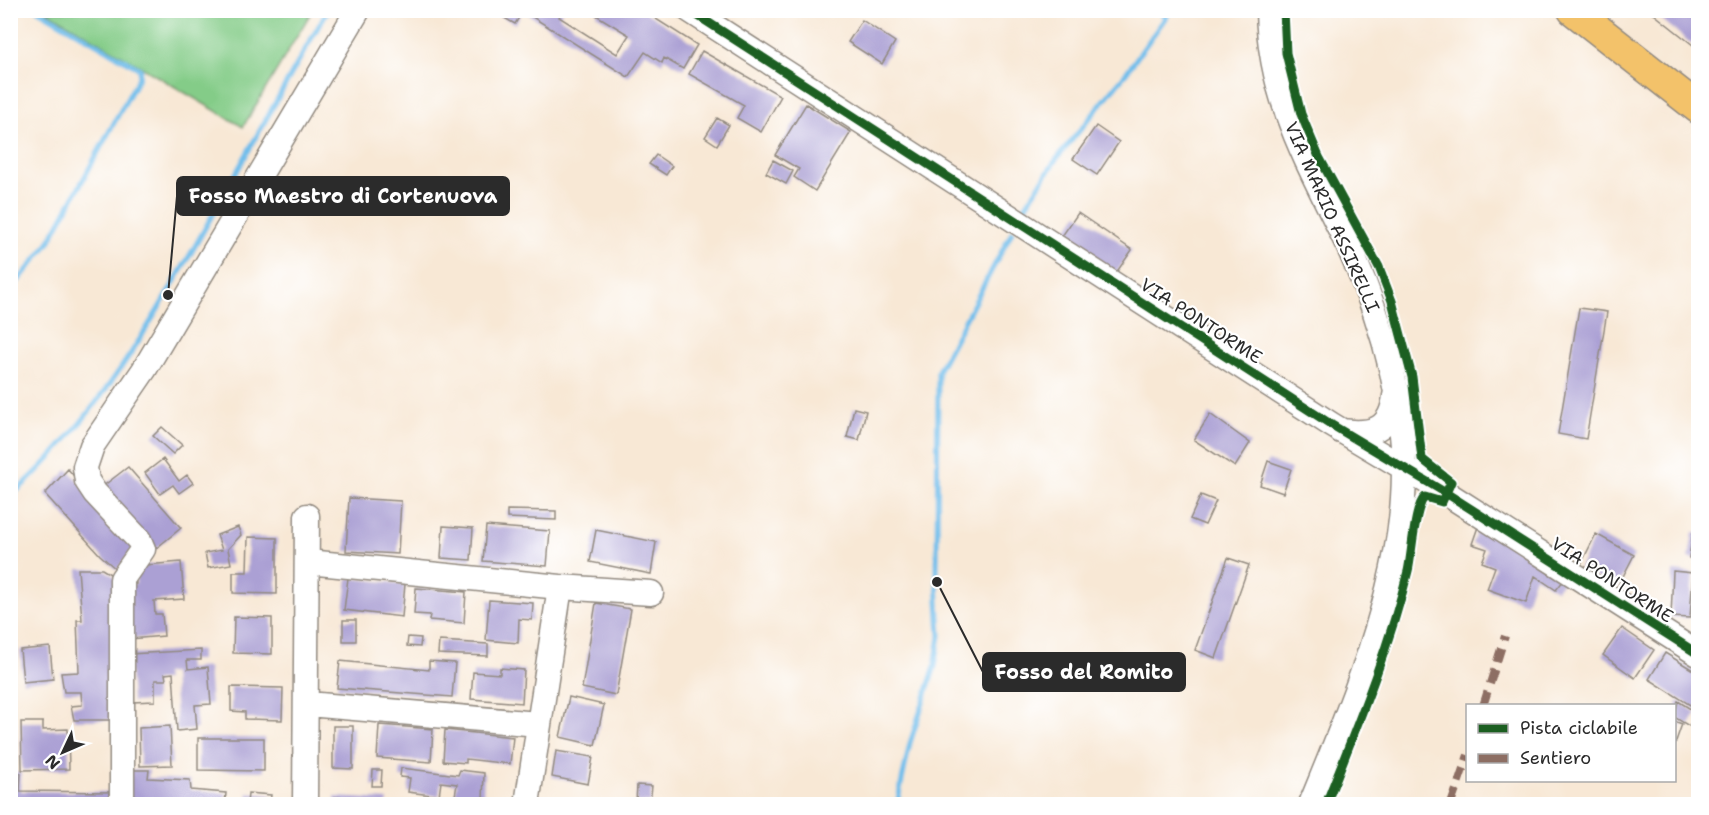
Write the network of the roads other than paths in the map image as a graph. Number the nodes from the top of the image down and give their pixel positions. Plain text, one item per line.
1 (358, 10) edge
2 (689, 10) edge
3 (1268, 10) edge
4 (1573, 10) edge
5 (1698, 108) edge
6 (1396, 394) junction
7 (1339, 430) junction
8 (1404, 468) junction
9 (307, 516) dead end
10 (308, 562) junction
11 (560, 587) junction
12 (651, 594) dead end
13 (1698, 654) edge
14 (308, 704) junction
15 (538, 724) junction
16 (122, 804) edge
17 (306, 804) edge
18 (527, 804) edge
19 (1311, 804) edge

1 - 16 street
2 - 7 street, VIA PONTORME
3 - 6 street, VIA MARIO ASSIRELLI
4 - 5 main road
6 - 7 street
6 - 8 street, VIA MARIO ASSIRELLI
7 - 8 street, VIA PONTORME
8 - 13 street, VIA PONTORME
8 - 19 street, VIA MARIO ASSIRELLI
9 - 10 street
10 - 11 street
10 - 14 street
11 - 12 street
11 - 15 street
14 - 15 street
14 - 17 street
15 - 18 street

